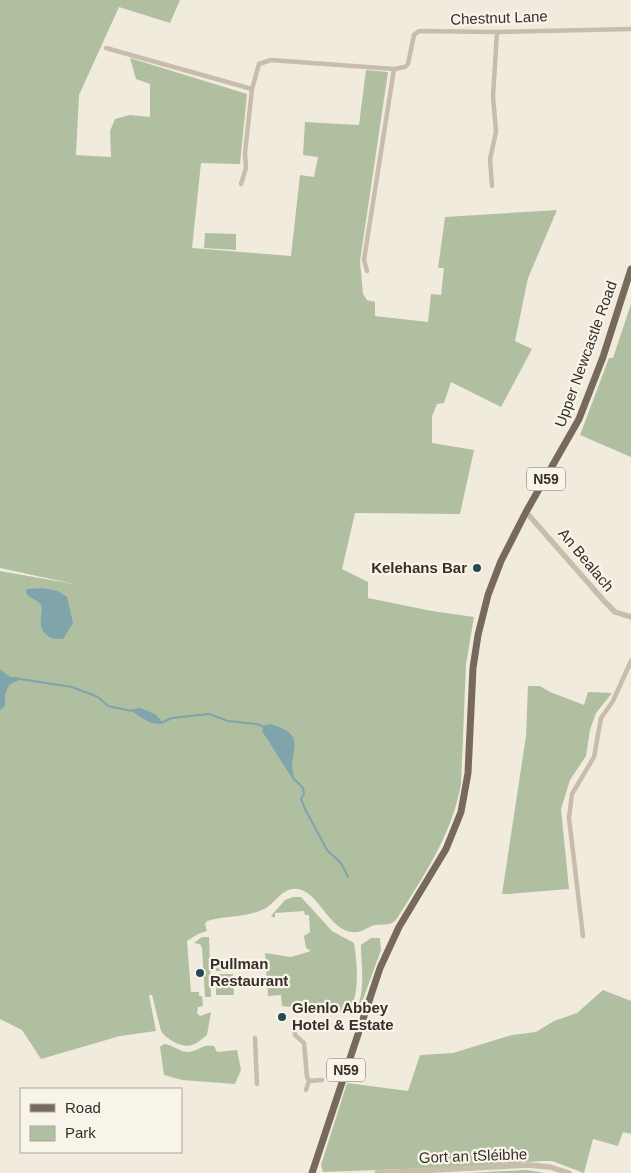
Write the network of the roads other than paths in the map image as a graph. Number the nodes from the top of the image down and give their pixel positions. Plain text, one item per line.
1 (631, 28) edge
2 (497, 32) junction
3 (106, 48) dead end
4 (394, 69) junction
5 (252, 89) junction
6 (241, 184) dead end
7 (492, 186) dead end
8 (631, 269) edge
9 (367, 271) dead end
10 (526, 512) junction
11 (631, 617) edge
12 (631, 661) edge
13 (583, 936) dead end
14 (293, 1022) dead end
15 (255, 1038) dead end
16 (309, 1080) junction
17 (322, 1080) dead end
18 (257, 1084) dead end
19 (306, 1090) dead end
20 (312, 1173) edge
21 (377, 1173) edge
22 (569, 1173) edge

1 - 2 street, Chestnut Lane
2 - 4 street, Chestnut Lane
2 - 7 street
3 - 5 street
4 - 5 street
4 - 9 street
5 - 6 street
8 - 10 main road, Upper Newcastle Road / N59
10 - 11 street, An Bealach
10 - 20 main road, Upper Newcastle Road / N59
12 - 13 street
14 - 16 street
15 - 18 street
16 - 17 street
16 - 19 street
21 - 22 street, Gort an tSléibhe

